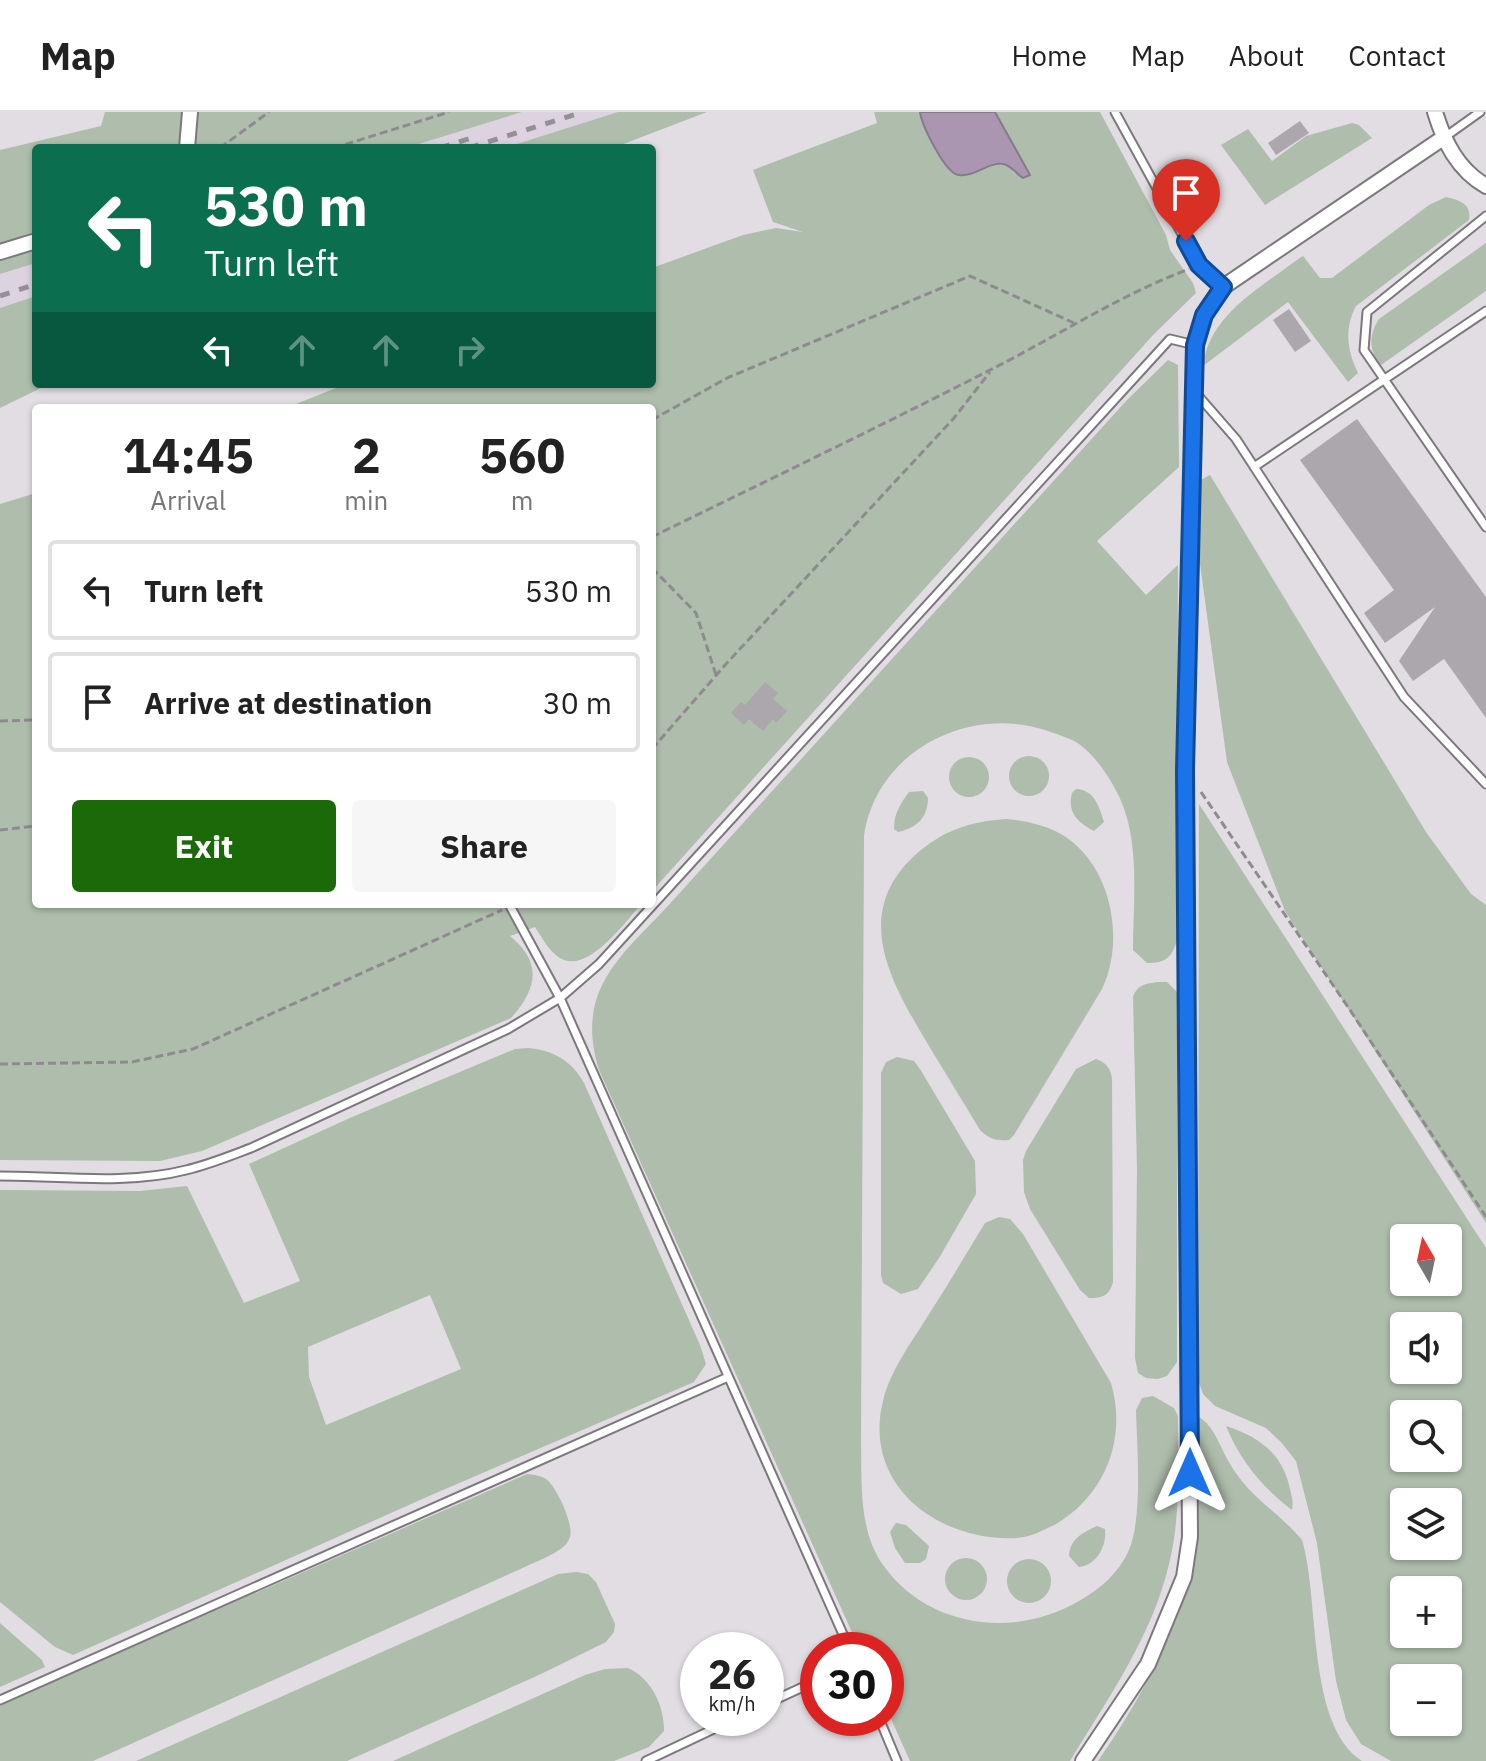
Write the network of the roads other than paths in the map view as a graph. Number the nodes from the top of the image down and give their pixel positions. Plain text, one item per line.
1 (190, 112) edge
2 (1115, 112) edge
3 (1435, 112) edge
4 (1480, 112) edge
5 (1443, 138) junction
6 (187, 144) edge
7 (1486, 186) edge
8 (1486, 216) edge
9 (32, 242) edge
10 (0, 252) edge
11 (1223, 287) junction
12 (1486, 311) edge
13 (1195, 345) junction
14 (1383, 379) junction
15 (1194, 391) junction
16 (1254, 467) junction
17 (1486, 527) edge
18 (1486, 784) edge
19 (656, 902) edge
20 (511, 908) edge
21 (650, 908) edge
22 (560, 998) junction
23 (0, 1176) edge
24 (728, 1377) junction
25 (842, 1632) edge
26 (0, 1700) edge
27 (699, 1736) edge
28 (886, 1736) edge
29 (896, 1759) edge
30 (646, 1761) edge
31 (886, 1761) edge
32 (1083, 1761) edge

1 - 6 street
2 - 11 lane
3 - 5 street
4 - 5 lane
5 - 7 street
5 - 11 street
8 - 14 lane
9 - 10 street
11 - 13 street
12 - 14 lane
13 - 15 street
13 - 19 lane
14 - 16 lane
14 - 17 lane
15 - 16 lane
15 - 32 street
16 - 18 lane
20 - 22 lane
21 - 22 lane
22 - 23 lane
22 - 24 lane
24 - 25 lane
24 - 26 lane
27 - 30 lane
28 - 29 lane
29 - 31 lane

